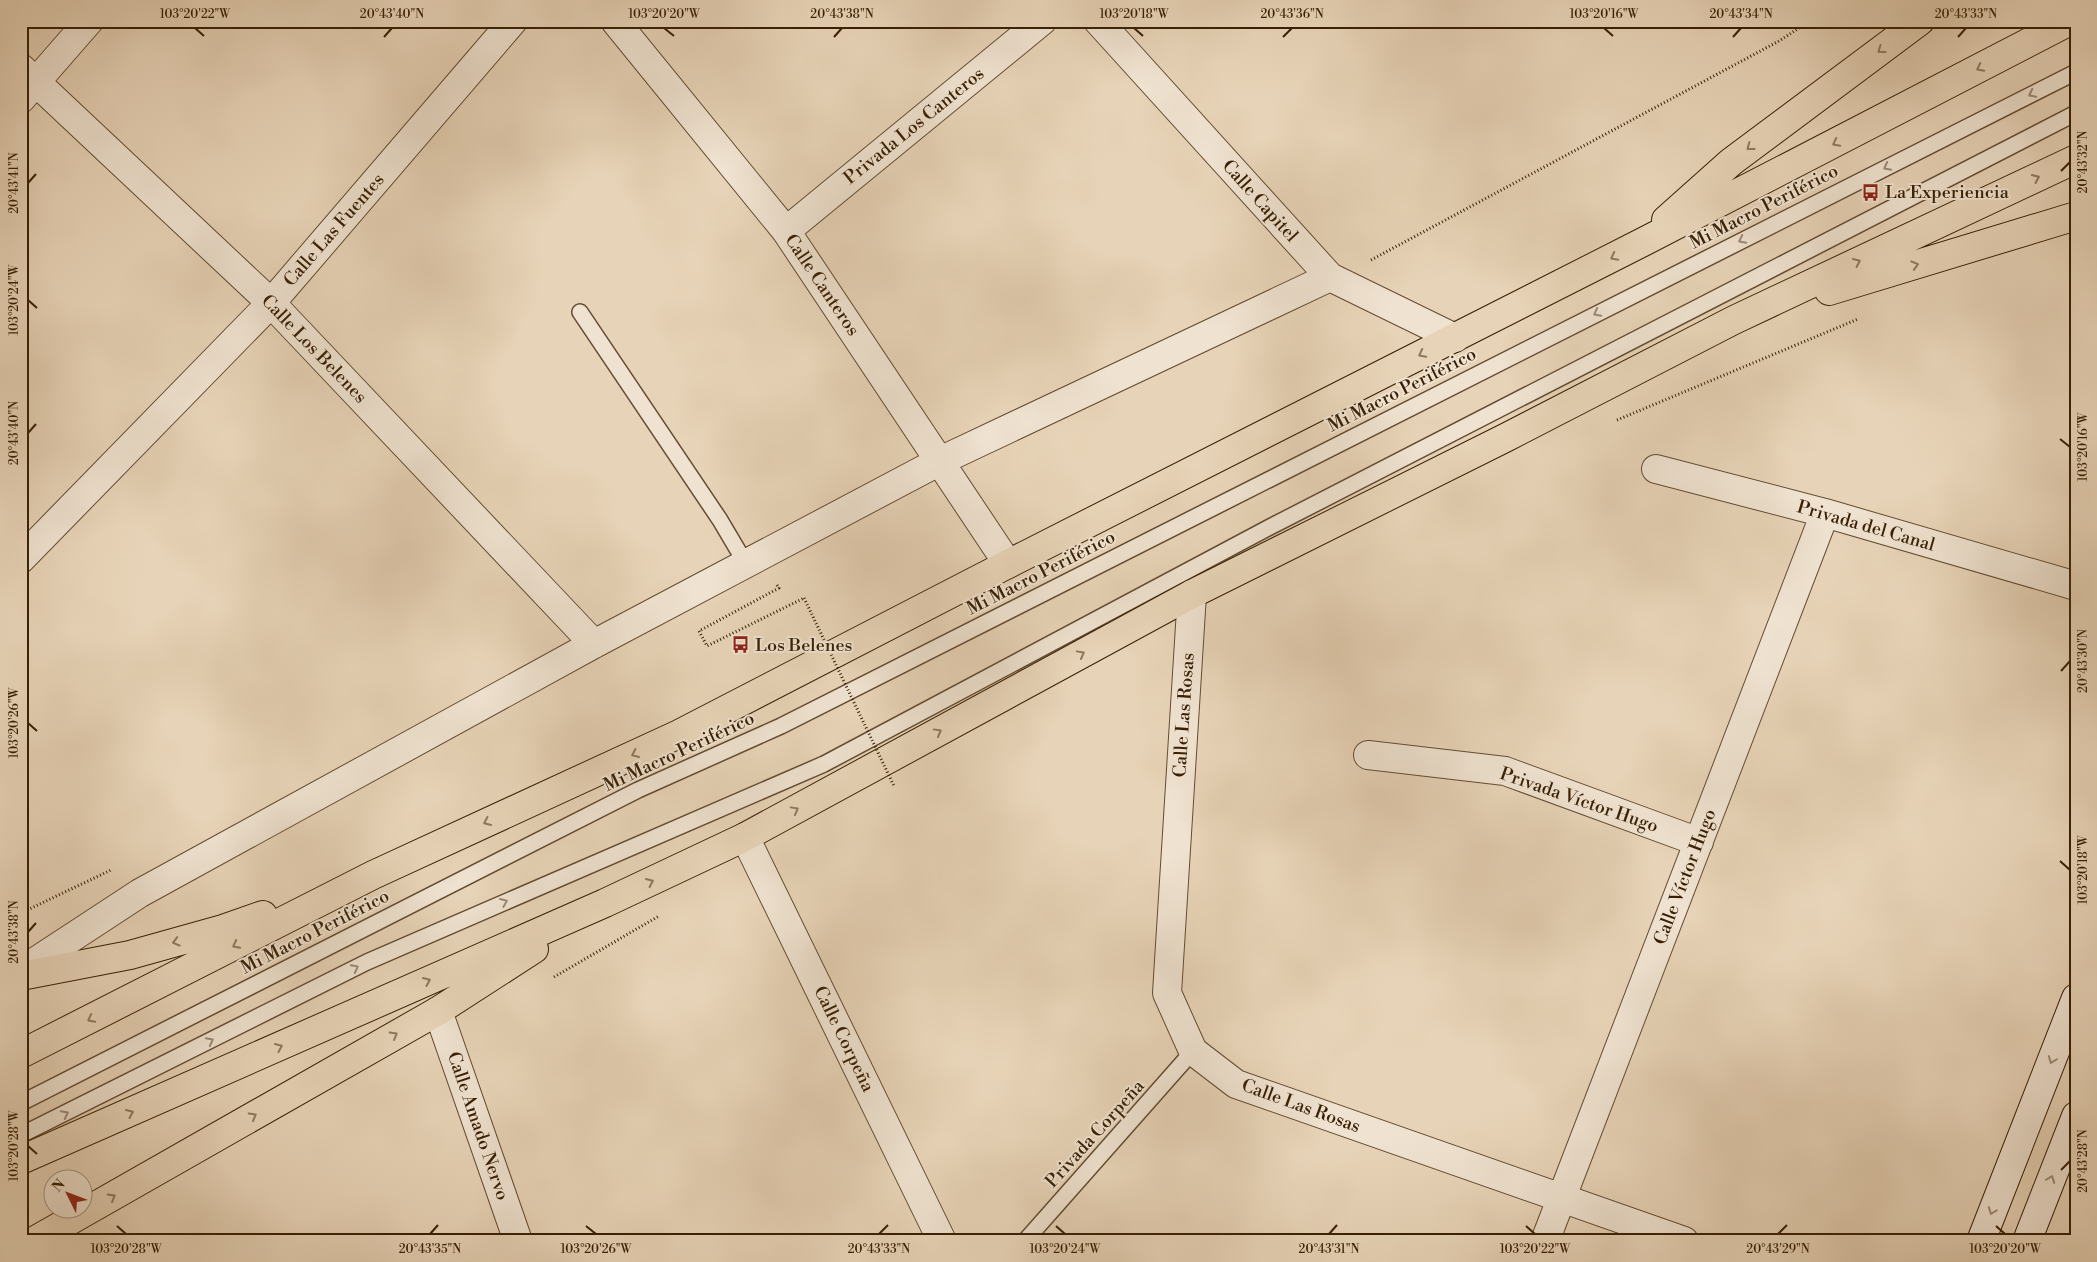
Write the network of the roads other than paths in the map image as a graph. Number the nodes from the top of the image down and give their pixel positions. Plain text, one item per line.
1 (88, 21) edge
2 (513, 21) edge
3 (615, 21) edge
4 (1042, 21) edge
5 (1098, 21) edge
6 (1920, 21) edge
7 (2070, 21) edge
8 (2076, 72) edge
9 (26, 83) edge
10 (2076, 113) edge
11 (2076, 159) edge
12 (2076, 216) edge
13 (786, 230) junction
14 (1645, 241) junction
15 (1330, 277) junction
16 (271, 303) junction
17 (580, 312) dead end
18 (1734, 320) junction
19 (1454, 338) junction
20 (940, 461) junction
21 (1656, 470) dead end
22 (1825, 513) junction
23 (21, 559) edge
24 (754, 559) junction
25 (1008, 564) junction
26 (2076, 586) edge
27 (1192, 594) junction
28 (594, 644) junction
29 (1368, 755) dead end
30 (745, 837) junction
31 (1698, 842) junction
32 (373, 875) junction
33 (605, 902) junction
34 (21, 971) edge
35 (21, 976) edge
36 (2076, 998) edge
37 (438, 1010) junction
38 (1193, 1051) junction
39 (21, 1054) edge
40 (21, 1102) edge
41 (2076, 1116) edge
42 (21, 1136) edge
43 (21, 1160) edge
44 (1562, 1198) junction
45 (49, 1237) edge
46 (518, 1241) edge
47 (942, 1241) edge
48 (1025, 1241) edge
49 (1545, 1241) edge
50 (1684, 1241) edge
51 (1981, 1241) edge
52 (2027, 1241) edge

1 - 9 street
2 - 16 street, Calle Las Fuentes
3 - 13 street, Calle Canteros
4 - 13 street, Privada Los Canteros
5 - 15 street, Calle Capitel
6 -> 14 highway
7 -> 14 highway
8 -> 40 lane, Mi Macro Periférico
9 - 16 street, Calle Los Belenes
42 -> 10 lane
18 -> 11 highway
18 -> 12 highway
13 - 20 street, Calle Canteros
14 -> 19 highway
15 - 19 street, Calle Capitel
15 - 20 street
16 - 23 street, Calle Las Fuentes
16 - 28 street, Calle Los Belenes
17 - 24 lane
18 - 27 highway
19 -> 25 highway
20 - 24 street
20 - 25 street, Calle Canteros
21 - 22 street, Privada del Canal
22 - 26 street, Privada del Canal
22 - 31 street, Calle Víctor Hugo
24 - 28 street
25 -> 32 highway
30 -> 27 highway
27 - 38 street, Calle Las Rosas
28 - 34 street
29 - 31 street, Privada Víctor Hugo
33 -> 30 highway
30 - 47 street, Calle Corpeña
31 - 44 street, Calle Víctor Hugo
32 -> 35 highway
32 -> 39 highway
33 - 37 highway
43 -> 33 highway
36 -> 51 street
45 -> 37 highway
37 - 46 street, Calle Amado Nervo
38 - 44 street, Calle Las Rosas
38 - 48 lane, Privada Corpeña
52 -> 41 street
44 - 49 street, Calle Víctor Hugo
44 - 50 street, Calle Las Rosas

